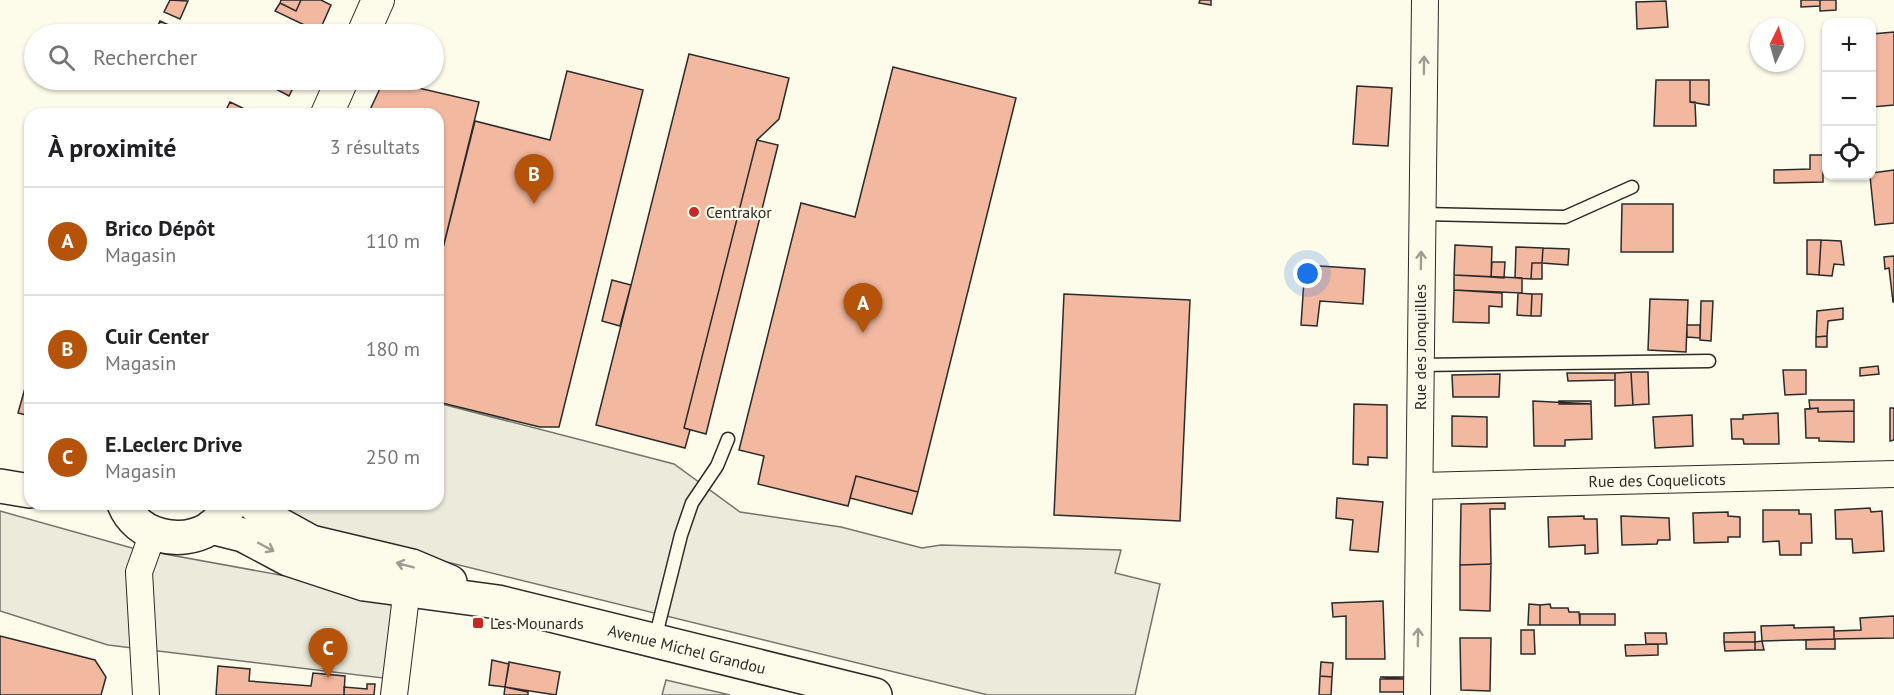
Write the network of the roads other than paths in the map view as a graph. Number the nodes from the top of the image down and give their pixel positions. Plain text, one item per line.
1 (378, 0) edge
2 (1425, 0) edge
3 (367, 24) edge
4 (338, 90) edge
5 (330, 108) edge
6 (1632, 187) dead end
7 (1422, 214) junction
8 (1709, 361) dead end
9 (1419, 365) junction
10 (728, 439) dead end
11 (1894, 474) edge
12 (24, 484) edge
13 (0, 486) edge
14 (1420, 486) junction
15 (24, 490) edge
16 (123, 510) edge
17 (261, 510) edge
18 (221, 516) edge
19 (153, 533) junction
20 (407, 588) junction
21 (498, 602) junction
22 (654, 642) junction
23 (869, 694) edge
24 (146, 695) edge
25 (394, 695) edge
26 (1417, 695) edge

1 - 3 street
7 -> 2 street, Rue des Jonquilles
4 - 5 street
6 - 7 lane
9 -> 7 street, Rue des Jonquilles
8 - 9 lane
9 - 14 street, Rue des Jonquilles
10 - 22 lane
11 - 14 street, Rue des Coquelicots
12 - 13 main road
13 - 15 main road
26 -> 14 street, Rue des Jonquilles
16 - 19 main road
21 -> 17 main road, Avenue Michel Grandou
18 - 19 main road
18 -> 20 main road, Avenue Michel Grandou
19 - 24 street
20 - 21 main road, Avenue Michel Grandou
20 - 25 street
21 - 22 main road, Avenue Michel Grandou
22 - 23 main road, Avenue Michel Grandou

